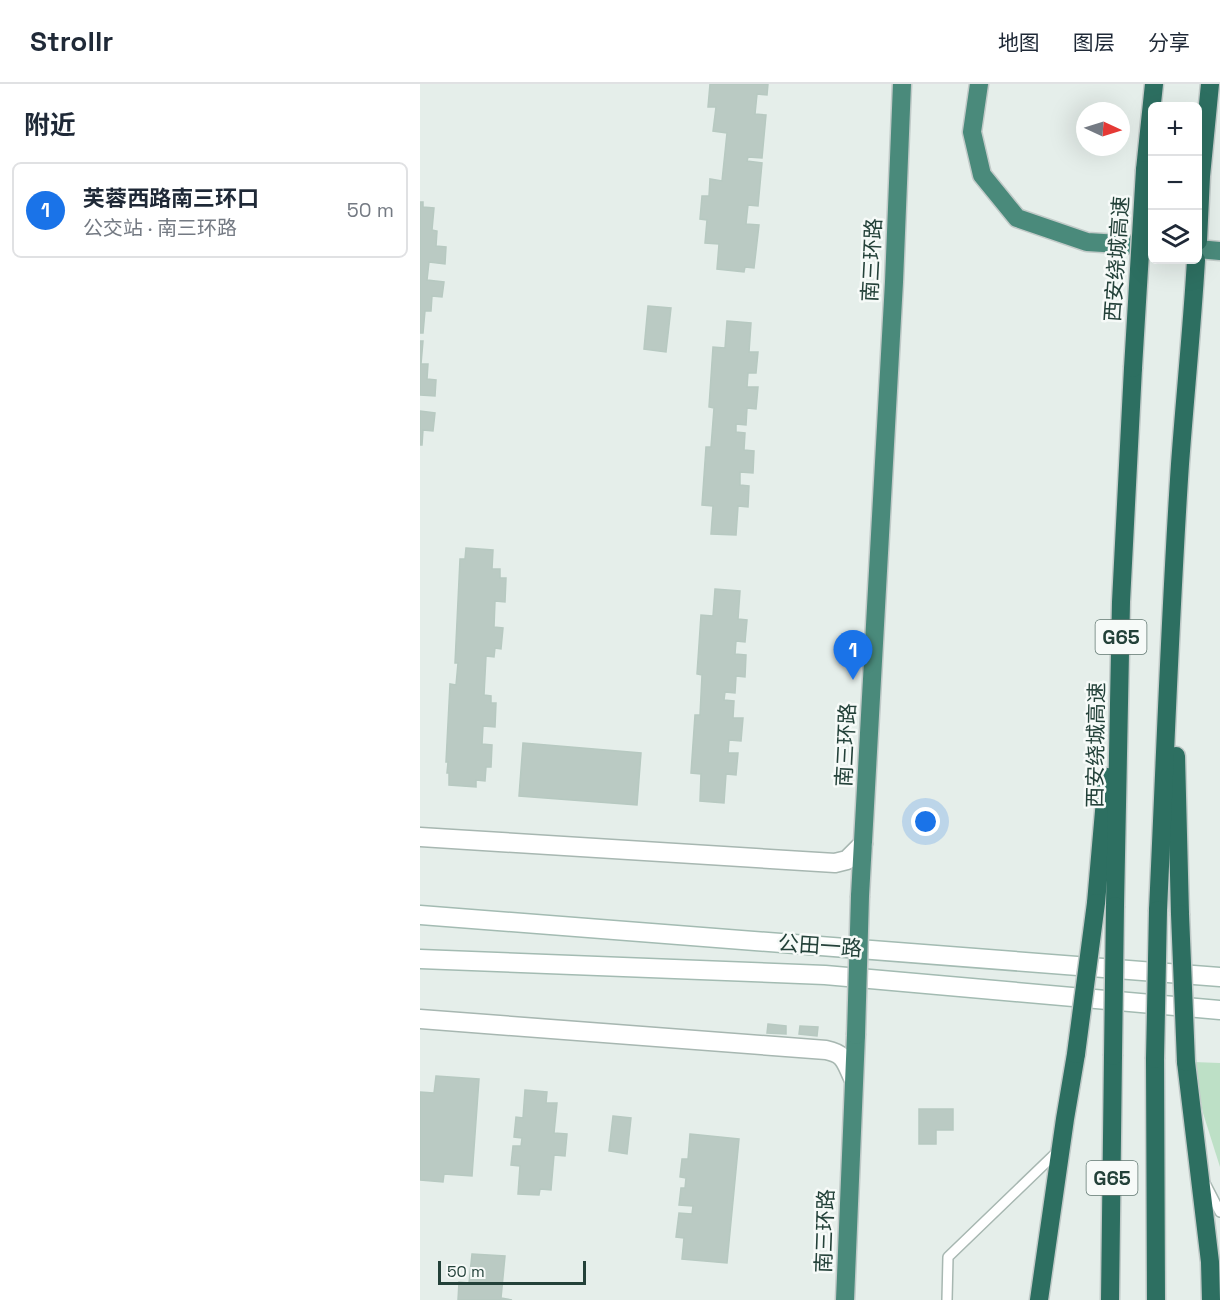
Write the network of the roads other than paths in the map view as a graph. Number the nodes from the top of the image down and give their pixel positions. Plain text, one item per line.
1 (902, 84) edge
2 (912, 84) edge
3 (979, 84) edge
4 (1154, 84) edge
5 (1210, 84) edge
6 (900, 135) junction
7 (1199, 210) edge
8 (1148, 246) edge
9 (1202, 249) edge
10 (1220, 251) edge
11 (1196, 264) edge
12 (1172, 601) junction
13 (1121, 602) junction
14 (420, 837) edge
15 (863, 844) junction
16 (420, 915) edge
17 (420, 959) edge
18 (1220, 977) edge
19 (1220, 1010) edge
20 (420, 1019) edge
21 (853, 1078) junction
22 (1061, 1149) junction
23 (1199, 1171) junction
24 (1220, 1212) edge
25 (845, 1300) edge
26 (947, 1300) edge
27 (1039, 1300) edge
28 (1110, 1300) edge
29 (1155, 1300) edge
30 (1211, 1300) edge

1 - 6 highway, 南三环路
2 - 6 highway
3 - 8 highway
4 - 13 highway, 西安绕城高速 / G65, bridge
5 - 7 highway
6 - 15 highway, 南三环路
9 - 10 highway
11 - 12 highway, G65
12 - 23 highway, bridge
12 - 29 highway, G65, bridge
13 - 22 highway, bridge
13 - 28 highway, 西安绕城高速 / G65, bridge
14 - 15 main road
15 - 21 highway, 南三环路, bridge
16 - 18 main road, 公田一路
17 - 19 main road, 公田一路
20 - 21 main road
21 - 25 highway, 南三环路
22 - 26 lane
22 - 27 highway
23 - 24 lane
23 - 30 highway

